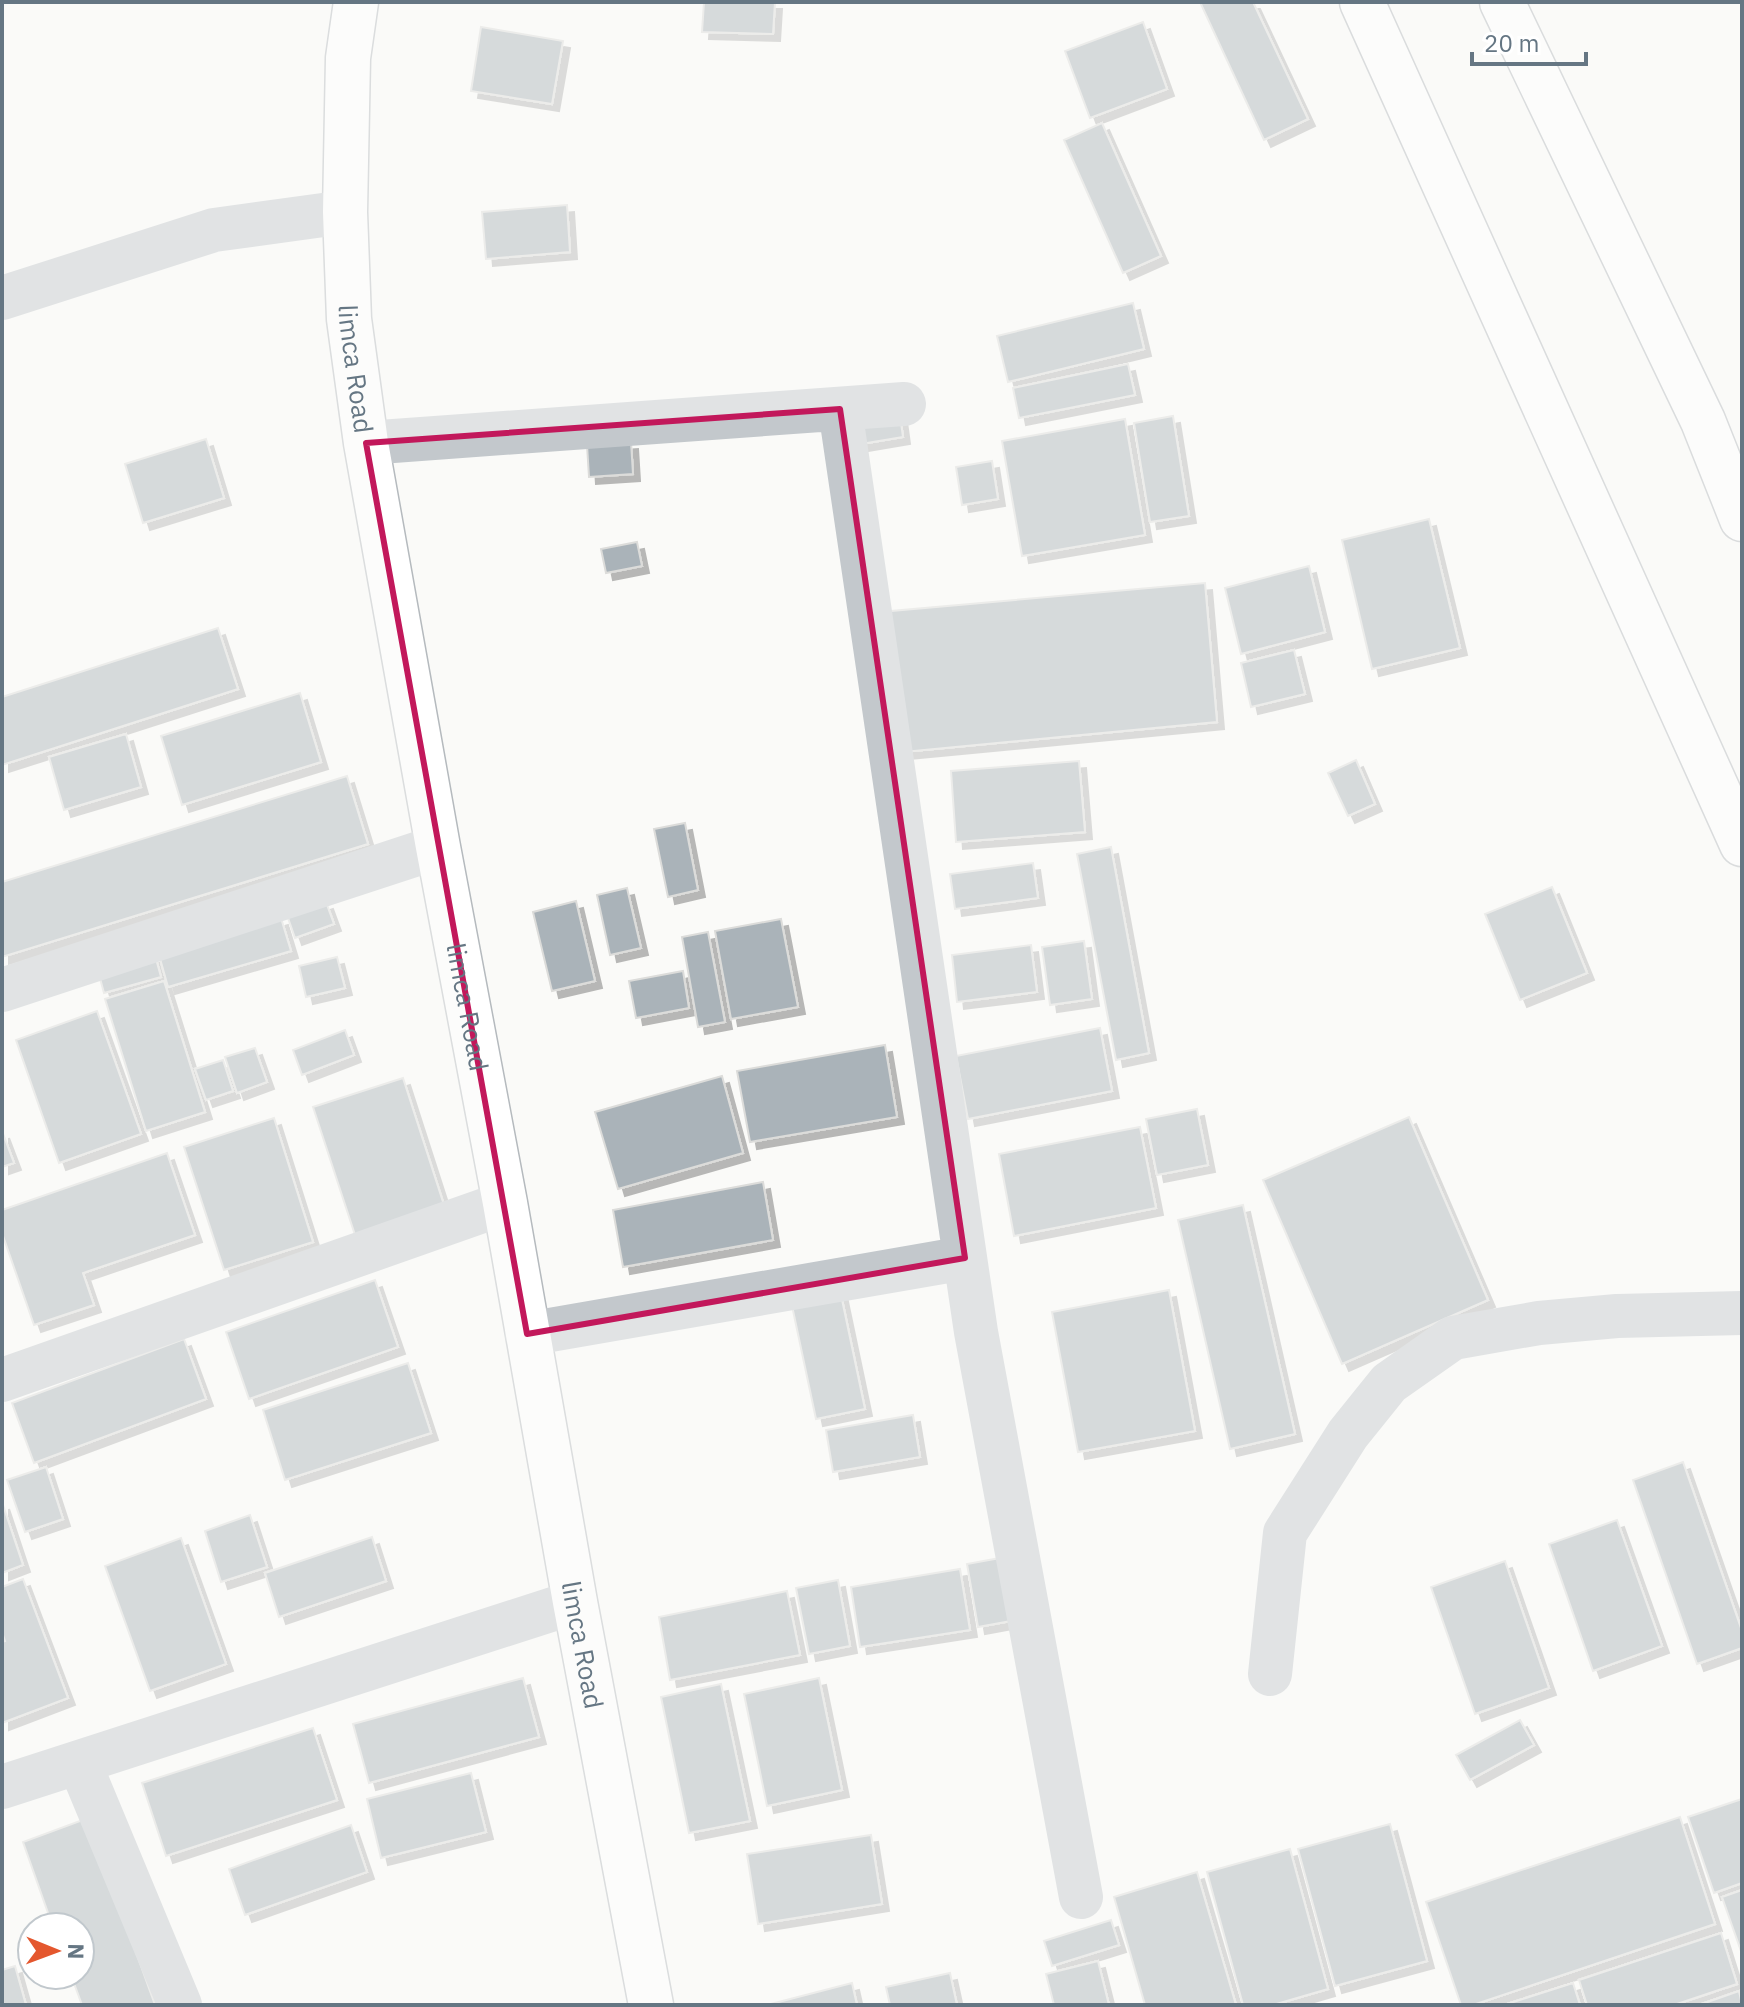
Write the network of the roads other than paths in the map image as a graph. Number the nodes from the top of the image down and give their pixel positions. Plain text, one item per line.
1 (356, 2) edge
2 (1362, 2) edge
3 (1502, 2) edge
4 (345, 212) junction
5 (2, 298) edge
6 (904, 404) dead end
7 (840, 409) junction
8 (366, 443) junction
9 (1742, 519) edge
10 (1742, 844) edge
11 (438, 847) junction
12 (2, 990) edge
13 (505, 1203) junction
14 (965, 1258) junction
15 (1742, 1313) edge
16 (527, 1334) junction
17 (2, 1380) edge
18 (575, 1602) junction
19 (1270, 1674) dead end
20 (79, 1762) junction
21 (2, 1787) edge
22 (1081, 1897) dead end
23 (180, 2005) edge
24 (651, 2005) edge

1 - 4 main road, limca Road
2 - 10 main road
3 - 9 main road
4 - 5 street
4 - 8 main road, limca Road
6 - 7 street
7 - 8 street
7 - 14 street
8 - 11 main road, limca Road
11 - 12 street
11 - 13 main road, limca Road
13 - 16 main road, limca Road
13 - 17 street
14 - 16 street
14 - 22 street
15 - 19 street
16 - 18 main road, limca Road
18 - 20 street
18 - 24 main road, limca Road
20 - 21 street
20 - 23 street

